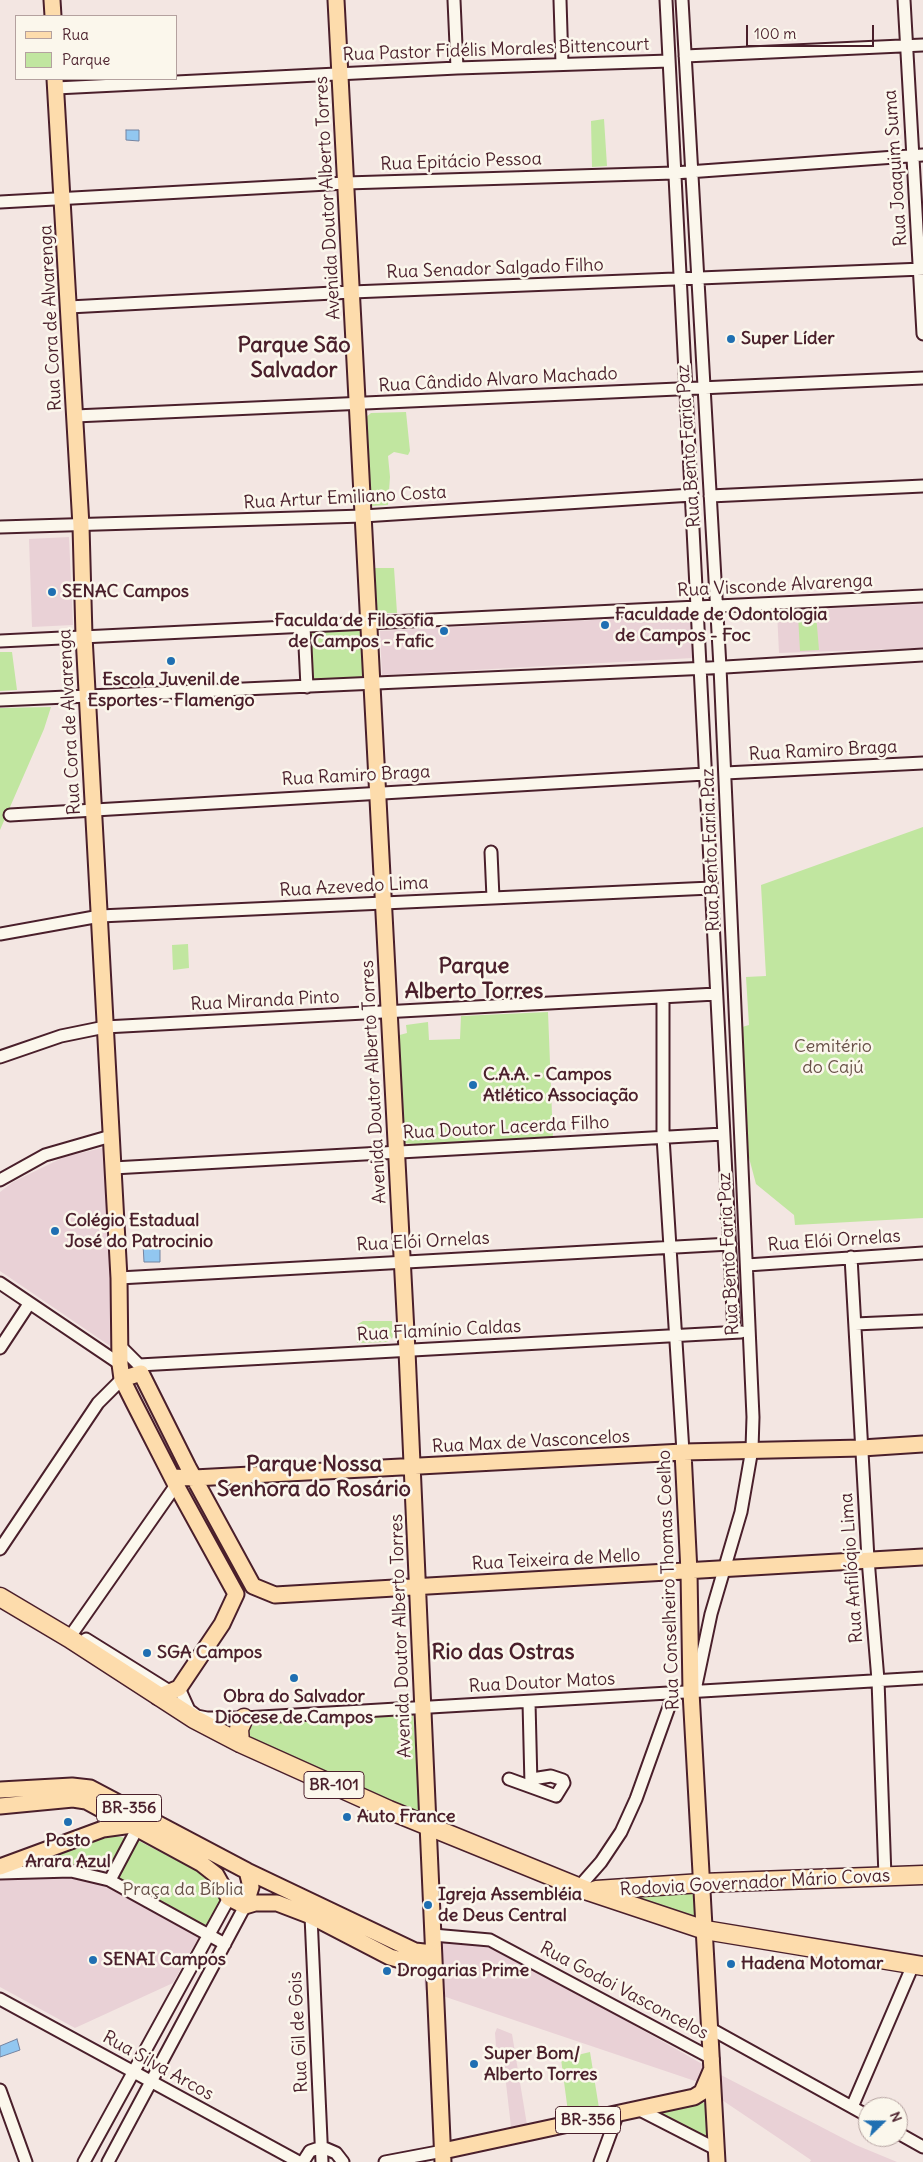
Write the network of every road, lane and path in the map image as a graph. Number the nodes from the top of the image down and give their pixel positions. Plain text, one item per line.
1 (52, 0) edge
2 (336, 0) edge
3 (454, 0) edge
4 (560, 0) edge
5 (666, 0) edge
6 (682, 0) edge
7 (904, 0) edge
8 (53, 15) edge
9 (923, 45) edge
10 (907, 46) junction
11 (685, 56) junction
12 (668, 62) junction
13 (562, 64) junction
14 (457, 68) junction
15 (340, 74) junction
16 (178, 79) edge
17 (151, 80) edge
18 (56, 83) edge
19 (918, 155) edge
20 (692, 172) junction
21 (674, 173) junction
22 (346, 183) junction
23 (63, 199) junction
24 (0, 202) edge
25 (922, 269) edge
26 (680, 279) junction
27 (696, 280) junction
28 (352, 292) junction
29 (69, 307) junction
30 (923, 334) edge
31 (923, 378) edge
32 (703, 387) junction
33 (685, 388) junction
34 (357, 404) junction
35 (75, 416) junction
36 (923, 486) edge
37 (692, 495) junction
38 (710, 496) junction
39 (362, 516) junction
40 (81, 526) junction
41 (0, 527) edge
42 (923, 596) edge
43 (717, 607) junction
44 (698, 608) junction
45 (368, 622) junction
46 (304, 626) junction
47 (84, 636) junction
48 (0, 641) edge
49 (923, 655) edge
50 (720, 667) junction
51 (702, 668) junction
52 (372, 684) junction
53 (307, 687) junction
54 (87, 696) junction
55 (0, 700) edge
56 (923, 763) edge
57 (705, 774) junction
58 (725, 774) junction
59 (377, 792) junction
60 (94, 809) junction
61 (10, 815) dead end
62 (491, 852) dead end
63 (711, 888) junction
64 (493, 898) junction
65 (384, 903) junction
66 (100, 916) junction
67 (0, 934) edge
68 (716, 994) junction
69 (663, 997) junction
70 (389, 1012) junction
71 (105, 1027) junction
72 (0, 1057) edge
73 (722, 1134) junction
74 (111, 1136) junction
75 (663, 1137) junction
76 (396, 1152) junction
77 (112, 1168) junction
78 (0, 1180) edge
79 (730, 1244) junction
80 (670, 1246) junction
81 (923, 1253) edge
82 (852, 1257) junction
83 (402, 1261) junction
84 (747, 1265) junction
85 (119, 1278) junction
86 (0, 1284) edge
87 (29, 1304) junction
88 (923, 1321) edge
89 (855, 1324) junction
90 (750, 1331) junction
91 (734, 1332) junction
92 (676, 1334) junction
93 (120, 1346) junction
94 (0, 1348) edge
95 (407, 1351) junction
96 (120, 1364) junction
97 (140, 1369) junction
98 (122, 1379) junction
99 (923, 1444) edge
100 (862, 1448) junction
101 (752, 1449) junction
102 (683, 1452) junction
103 (412, 1468) junction
104 (194, 1478) junction
105 (174, 1481) junction
106 (0, 1549) edge
107 (923, 1557) edge
108 (868, 1559) junction
109 (724, 1570) junction
110 (689, 1572) junction
111 (253, 1586) junction
112 (418, 1587) junction
113 (236, 1594) junction
114 (0, 1597) edge
115 (71, 1635) junction
116 (923, 1678) edge
117 (878, 1680) junction
118 (169, 1692) junction
119 (693, 1692) junction
120 (674, 1693) junction
121 (529, 1702) junction
122 (423, 1708) junction
123 (244, 1718) junction
124 (240, 1742) junction
125 (509, 1779) dead end
126 (58, 1786) junction
127 (0, 1790) edge
128 (35, 1802) junction
129 (0, 1806) edge
130 (135, 1827) junction
131 (429, 1827) junction
132 (0, 1867) edge
133 (247, 1871) junction
134 (0, 1873) edge
135 (923, 1875) edge
136 (885, 1877) junction
137 (110, 1880) junction
138 (702, 1883) junction
139 (641, 1887) junction
140 (584, 1889) junction
141 (229, 1898) junction
142 (245, 1906) junction
143 (637, 1908) junction
144 (311, 1916) junction
145 (705, 1930) junction
146 (209, 1935) junction
147 (432, 1936) junction
148 (225, 1944) junction
149 (433, 1956) junction
150 (918, 1965) edge
151 (0, 2000) edge
152 (171, 2003) junction
153 (188, 2012) junction
154 (711, 2029) junction
155 (713, 2061) junction
156 (134, 2073) junction
157 (151, 2082) junction
158 (0, 2090) edge
159 (852, 2106) junction
160 (638, 2109) junction
161 (858, 2110) edge
162 (618, 2114) junction
163 (100, 2134) junction
164 (908, 2139) edge
165 (117, 2144) junction
166 (322, 2147) junction
167 (923, 2147) edge
168 (717, 2156) edge
169 (443, 2157) edge
170 (26, 2162) edge
171 (84, 2162) edge
172 (108, 2162) edge
173 (299, 2162) edge
174 (303, 2162) edge
175 (322, 2162) edge
176 (343, 2162) edge
177 (385, 2162) edge
178 (600, 2162) edge

1 - 8 main road
2 - 15 main road, Avenida Doutor Alberto Torres
3 - 14 street
4 - 13 street
5 - 12 street, Rua Bento Faria Paz
6 - 11 street, Rua Bento Faria Paz
7 - 10 street, Rua Joaquim Suma
9 - 10 street
10 - 11 street
10 - 19 street, Rua Joaquim Suma
11 - 20 street, Rua Bento Faria Paz
12 - 13 street, Rua Pastor Fidélis Morales Bittencourt
12 - 21 street, Rua Bento Faria Paz
13 - 14 street, Rua Pastor Fidélis Morales Bittencourt
14 - 15 street, Rua Pastor Fidélis Morales Bittencourt
15 - 16 street, Rua Pastor Fidélis Morales Bittencourt
15 - 22 main road, Avenida Doutor Alberto Torres
17 - 18 street, Rua Pastor Fidélis Morales Bittencourt
18 - 23 main road, Rua Cora de Alvarenga
19 - 20 street, Rua Epitácio Pessoa
19 - 25 street, Rua Joaquim Suma
20 - 21 street, Rua Epitácio Pessoa
20 - 27 street, Rua Bento Faria Paz
21 - 22 street, Rua Epitácio Pessoa
21 - 26 street, Rua Bento Faria Paz
22 - 23 street, Rua Epitácio Pessoa
22 - 28 main road, Avenida Doutor Alberto Torres
23 - 24 street, Rua Epitácio Pessoa
23 - 29 main road, Rua Cora de Alvarenga
25 - 27 street, Rua Senador Salgado Filho
25 - 30 street, Rua Joaquim Suma
26 - 27 street, Rua Senador Salgado Filho
26 - 28 street, Rua Senador Salgado Filho
26 - 33 street, Rua Bento Faria Paz
27 - 32 street, Rua Bento Faria Paz
28 - 29 street, Rua Senador Salgado Filho
28 - 34 main road, Avenida Doutor Alberto Torres
29 - 35 main road, Rua Cora de Alvarenga
31 - 32 street, Rua Cândido Alvaro Machado
32 - 33 street, Rua Cândido Alvaro Machado
32 - 38 street, Rua Bento Faria Paz
33 - 34 street, Rua Cândido Alvaro Machado
33 - 37 street, Rua Bento Faria Paz
34 - 35 street, Rua Cândido Alvaro Machado
34 - 39 main road, Avenida Doutor Alberto Torres
35 - 40 main road, Rua Cora de Alvarenga
36 - 38 street
37 - 39 street, Rua Artur Emiliano Costa
37 - 44 street, Rua Bento Faria Paz
38 - 43 street, Rua Bento Faria Paz
39 - 40 street, Rua Artur Emiliano Costa
39 - 45 main road, Avenida Doutor Alberto Torres
40 - 41 street, Rua Artur Emiliano Costa
40 - 47 main road, Rua Cora de Alvarenga
42 - 43 street, Rua Visconde Alvarenga
43 - 44 street, Rua Visconde Alvarenga
43 - 50 street, Rua Bento Faria Paz
44 - 45 street, Rua Visconde Alvarenga
44 - 51 street, Rua Bento Faria Paz
45 - 46 street, Rua Visconde Alvarenga
45 - 52 main road, Avenida Doutor Alberto Torres
46 - 47 street, Rua Visconde Alvarenga
46 - 53 street
47 - 48 street, Rua Visconde Alvarenga
47 - 54 main road, Rua Cora de Alvarenga
49 - 50 street
50 - 51 street
50 - 58 street, Rua Bento Faria Paz
51 - 52 street
51 - 57 street, Rua Bento Faria Paz
52 - 53 street
52 - 59 main road, Avenida Doutor Alberto Torres
53 - 54 street
54 - 55 street
54 - 60 main road, Rua Cora de Alvarenga
56 - 58 street, Rua Ramiro Braga
57 - 59 street, Rua Ramiro Braga
57 - 63 street, Rua Bento Faria Paz
58 - 84 street, Rua Bento Faria Paz
59 - 60 street, Rua Ramiro Braga
59 - 65 main road, Avenida Doutor Alberto Torres
60 - 61 street, Rua Ramiro Braga
60 - 66 main road, Rua Cora de Alvarenga
62 - 64 street
63 - 64 street, Rua Azevedo Lima
63 - 68 street, Rua Bento Faria Paz
64 - 65 street, Rua Azevedo Lima
65 - 66 street, Rua Azevedo Lima
65 - 70 main road, Avenida Doutor Alberto Torres
66 - 67 street, Rua Azevedo Lima
66 - 71 main road, Rua Cora de Alvarenga
68 - 69 street, Rua Miranda Pinto
68 - 73 street, Rua Bento Faria Paz
69 - 70 street, Rua Miranda Pinto
69 - 75 street, Rua Conselheiro Thomas Coelho
70 - 71 street, Rua Miranda Pinto
70 - 76 main road, Avenida Doutor Alberto Torres
71 - 72 street, Rua Miranda Pinto
71 - 74 main road, Rua Cora de Alvarenga
73 - 75 street, Rua Doutor Lacerda Filho
73 - 79 street, Rua Bento Faria Paz
74 - 77 main road, Rua Cora de Alvarenga
74 - 78 street
75 - 76 street, Rua Doutor Lacerda Filho
75 - 80 street, Rua Conselheiro Thomas Coelho
76 - 77 street, Rua Doutor Lacerda Filho
76 - 83 main road, Avenida Doutor Alberto Torres
77 - 85 main road, Rua Cora de Alvarenga
79 - 80 street, Rua Elói Ornelas
79 - 91 street, Rua Bento Faria Paz
80 - 83 street, Rua Elói Ornelas
80 - 92 street, Rua Conselheiro Thomas Coelho
81 - 82 street, Rua Elói Ornelas
82 - 84 street, Rua Elói Ornelas
82 - 89 street, Rua Anfilóqio Lima
83 - 85 street, Rua Elói Ornelas
83 - 95 main road, Avenida Doutor Alberto Torres
84 - 90 street, Rua Bento Faria Paz
85 - 93 main road, Rua Cora de Alvarenga
86 - 87 street
87 - 94 street
87 - 96 street
88 - 89 street
89 - 100 street, Rua Anfilóqio Lima
90 - 91 street, Rua Flamínio Caldas
90 - 101 street, Rua Bento Faria Paz
91 - 92 street, Rua Flamínio Caldas
92 - 95 street, Rua Flamínio Caldas
92 - 102 street, Rua Conselheiro Thomas Coelho
93 - 96 main road, Rua Cora de Alvarenga
93 - 97 street
95 - 97 street, Rua Flamínio Caldas
95 - 103 main road, Avenida Doutor Alberto Torres
96 - 98 main road, Rua Cora de Alvarenga
97 - 98 main road
97 - 104 main road
98 - 105 main road, Rua Cora de Alvarenga
98 - 106 street
99 - 100 main road, Rua Max de Vasconcelos
100 - 101 main road, Rua Max de Vasconcelos
100 - 108 street, Rua Anfilóqio Lima
101 - 102 main road, Rua Max de Vasconcelos
101 - 109 street, Rua Bento Faria Paz
102 - 103 main road, Rua Max de Vasconcelos
102 - 110 main road, Rua Conselheiro Thomas Coelho
103 - 104 main road, Rua Max de Vasconcelos
103 - 112 main road, Avenida Doutor Alberto Torres
104 - 105 main road, Rua Max de Vasconcelos
104 - 111 main road
105 - 113 main road, Rua Cora de Alvarenga
105 - 115 street
107 - 108 main road, Rua Teixeira de Mello
108 - 109 main road, Rua Teixeira de Mello
108 - 117 street, Rua Anfilóqio Lima
109 - 110 main road, Rua Teixeira de Mello
109 - 119 street, Rua Bento Faria Paz
110 - 112 main road, Rua Teixeira de Mello
110 - 119 main road, Rua Conselheiro Thomas Coelho
111 - 112 main road, Rua Teixeira de Mello
111 - 113 main road
112 - 122 main road, Avenida Doutor Alberto Torres
113 - 118 main road
114 - 115 highway, Rodovia Governador Mário Covas / BR-101
115 - 118 highway, Rodovia Governador Mário Covas / BR-101
116 - 117 street, Rua Doutor Matos
117 - 119 street, Rua Doutor Matos
117 - 136 street, Rua Anfilóqio Lima
118 - 123 street, Rua Doutor Matos
118 - 124 highway, Rodovia Governador Mário Covas / BR-101
119 - 120 street, Rua Doutor Matos
119 - 138 main road, Rua Conselheiro Thomas Coelho
120 - 121 street, Rua Doutor Matos
120 - 140 street
121 - 122 street, Rua Doutor Matos
121 - 125 street
122 - 123 street, Rua Doutor Matos
122 - 131 main road, Avenida Doutor Alberto Torres
123 - 124 highway
124 - 131 highway, Rodovia Governador Mário Covas / BR-101
126 - 127 main road, BR-356
126 - 128 main road
126 - 133 main road, BR-356
128 - 129 main road
128 - 130 main road
130 - 132 main road
130 - 137 street
130 - 141 main road, BR-356
131 - 140 highway, Rodovia Governador Mário Covas
131 - 147 main road, Avenida Doutor Alberto Torres
133 - 142 main road
133 - 149 main road, BR-356
134 - 137 street
135 - 136 highway, Rodovia Governador Mário Covas
136 - 138 highway, Rodovia Governador Mário Covas
137 - 146 street
138 - 139 highway, Rodovia Governador Mário Covas
138 - 145 main road, Rua Conselheiro Thomas Coelho / BR-356
139 - 140 highway, Rodovia Governador Mário Covas
139 - 143 highway
140 - 143 highway, Rodovia Governador Mário Covas
141 - 142 main road
141 - 146 street
142 - 144 main road
142 - 148 street
143 - 145 highway, Rodovia Governador Mário Covas
144 - 149 main road
144 - 166 street, Rua Gil de Gois
145 - 150 highway, Rodovia Governador Mário Covas
145 - 154 main road, Rua Conselheiro Thomas Coelho / BR-356
146 - 148 street
146 - 152 street
147 - 149 main road, Avenida Doutor Alberto Torres
147 - 155 street, Rua Godoi Vasconcelos
148 - 153 street
149 - 169 main road, Avenida Doutor Alberto Torres
150 - 159 street
151 - 156 street, Rua Silva Arcos
152 - 153 street
152 - 156 street
153 - 157 street
154 - 155 main road, Rua Conselheiro Thomas Coelho / BR-356
154 - 159 street
155 - 160 main road, BR-356
155 - 168 main road, Rua Conselheiro Thomas Coelho
156 - 157 street, Rua Silva Arcos
156 - 163 street
157 - 165 street
157 - 173 street, Rua Silva Arcos
158 - 170 street
159 - 161 street
160 - 162 main road, BR-356
160 - 168 street
162 - 169 main road, BR-356
162 - 178 street
163 - 165 street
163 - 171 street
164 - 167 street
165 - 172 street
166 - 174 street
166 - 175 street, Rua Gil de Gois
166 - 176 street
169 - 177 street

